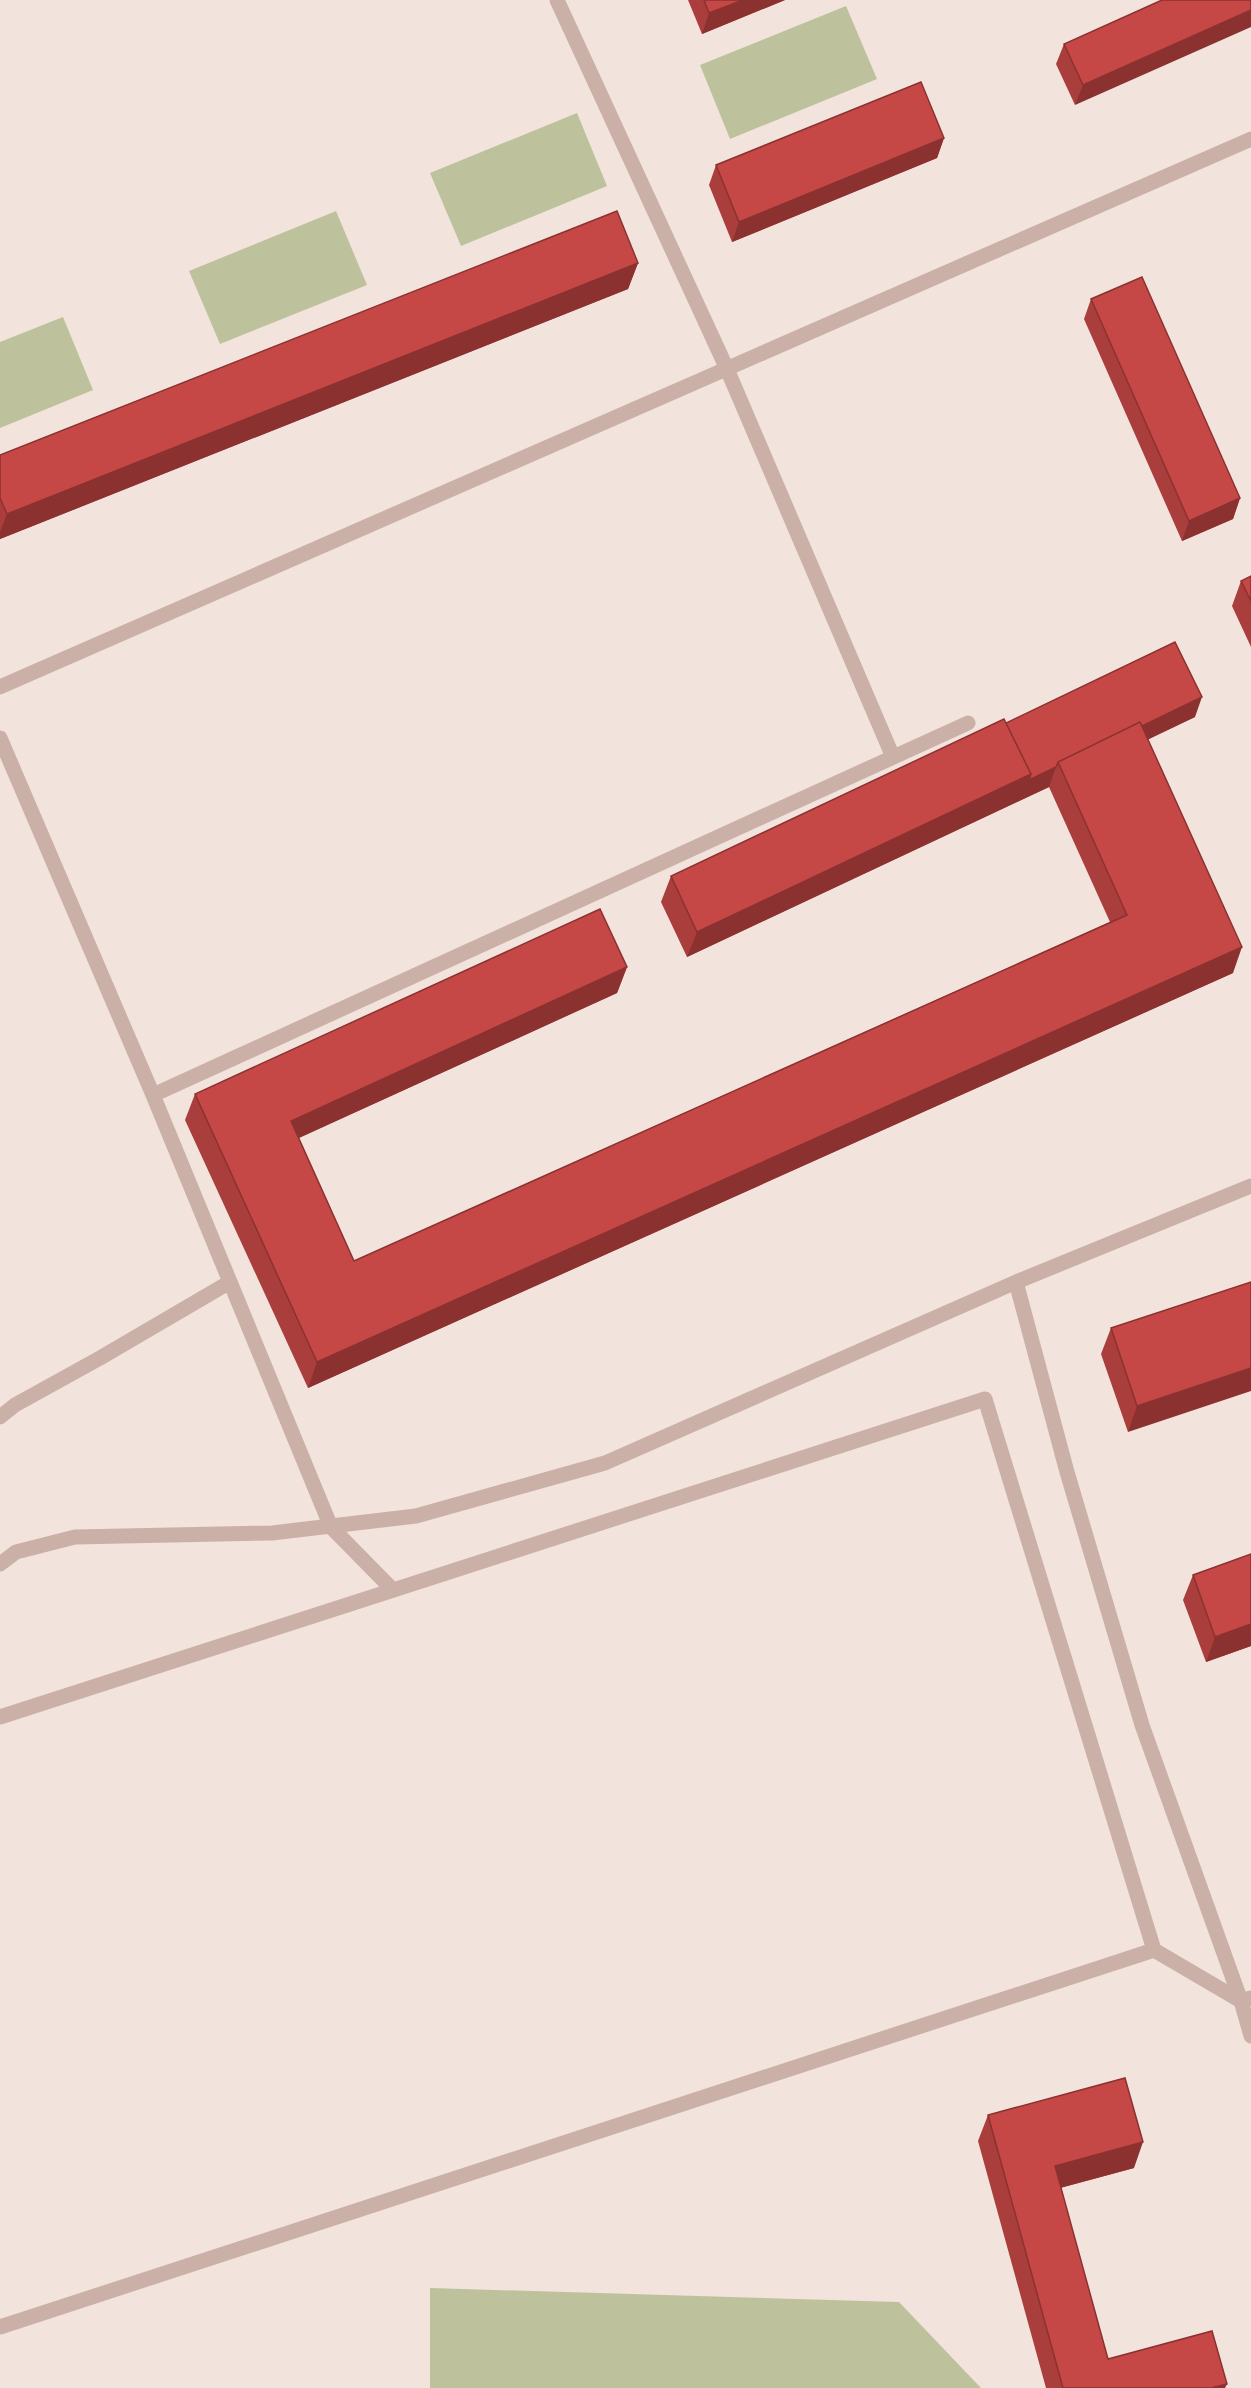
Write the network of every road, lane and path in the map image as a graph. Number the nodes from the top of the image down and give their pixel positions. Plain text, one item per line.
1 (556, 0) edge
2 (1251, 139) edge
3 (727, 369) junction
4 (0, 687) edge
5 (968, 723) dead end
6 (0, 738) edge
7 (893, 757) junction
8 (153, 1095) junction
9 (1251, 1186) edge
10 (230, 1282) junction
11 (1016, 1282) junction
12 (0, 1417) edge
13 (331, 1527) junction
14 (0, 1564) edge
15 (393, 1590) junction
16 (0, 1717) edge
17 (1154, 1950) junction
18 (1246, 2000) edge
19 (1251, 2036) edge
20 (0, 2328) edge

1 - 3 street
2 - 3 street
3 - 4 street
3 - 7 street
5 - 7 street
6 - 8 street
7 - 8 street
8 - 10 street
9 - 11 street
10 - 12 street
10 - 13 street
11 - 13 street
11 - 18 street
13 - 14 street
13 - 15 street
15 - 16 street
15 - 17 street
17 - 18 street
17 - 20 street
18 - 19 street

